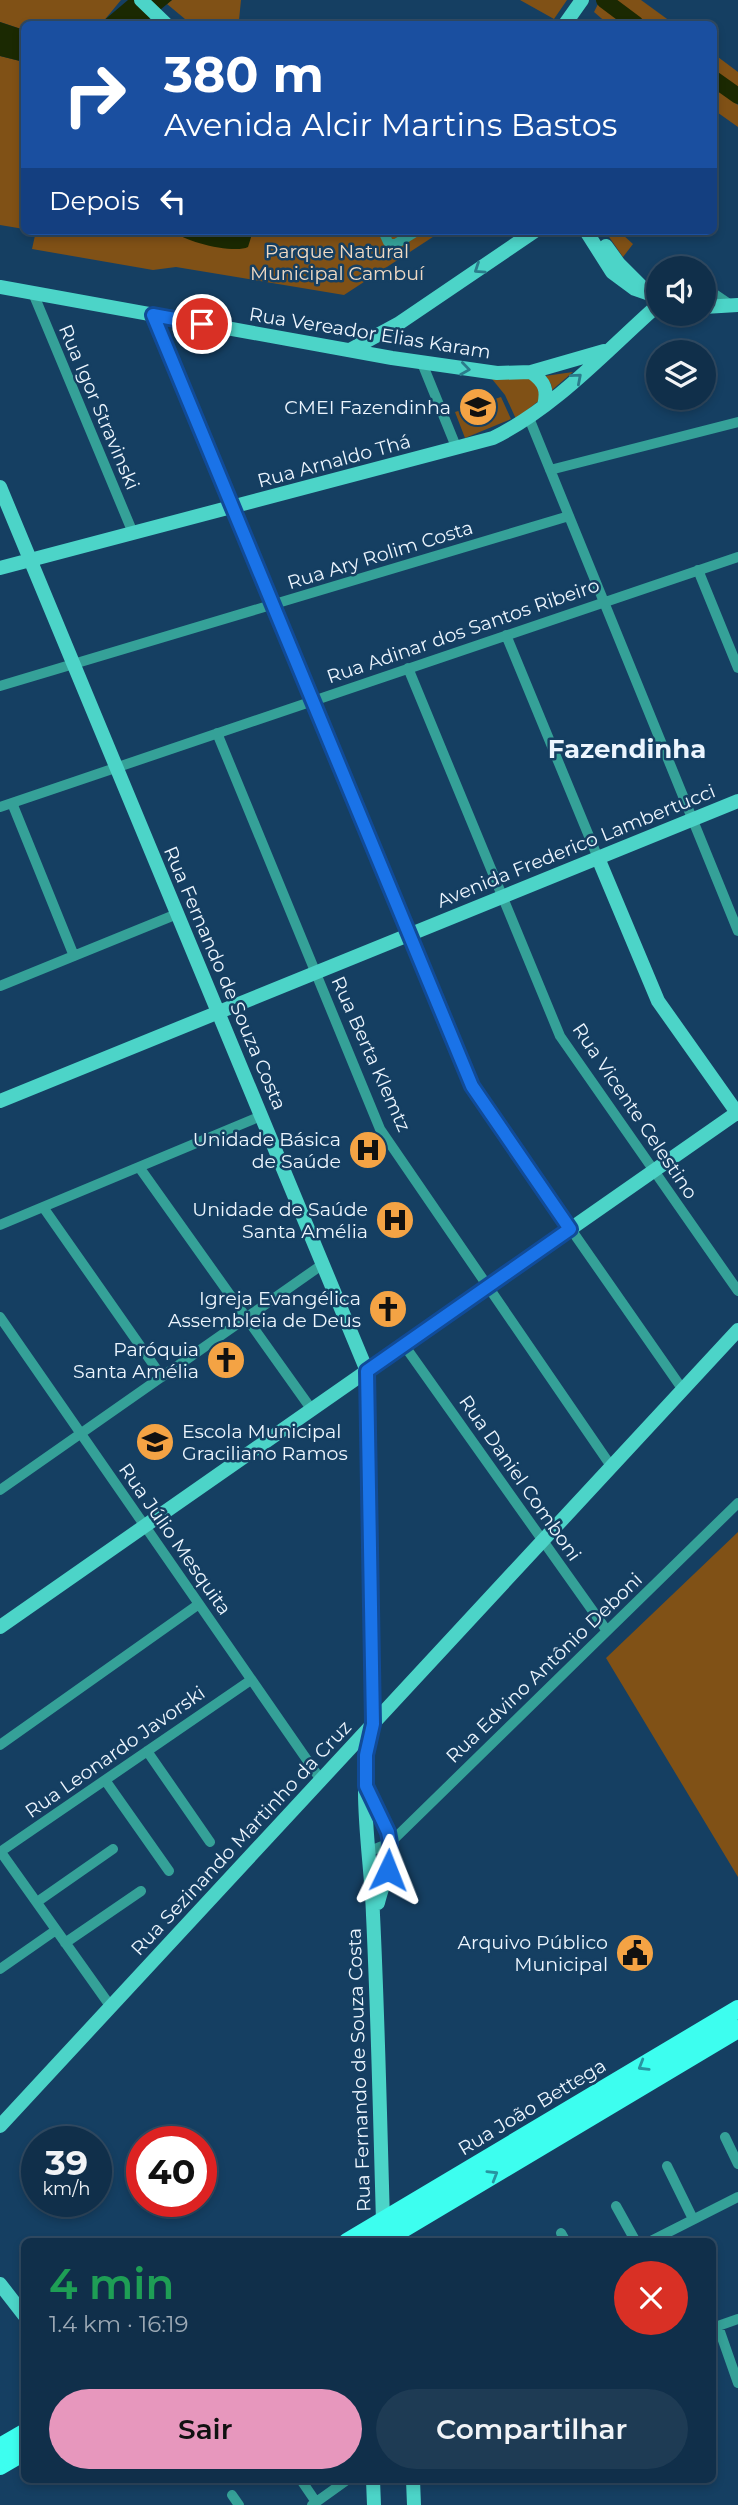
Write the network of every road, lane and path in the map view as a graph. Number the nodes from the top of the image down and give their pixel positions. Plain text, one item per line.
1 (141, 0) edge
2 (581, 1) edge
3 (163, 21) edge
4 (567, 21) edge
5 (385, 235) edge
6 (411, 235) edge
7 (529, 235) edge
8 (589, 235) edge
9 (597, 235) edge
10 (0, 287) edge
11 (646, 288) edge
12 (646, 292) edge
13 (33, 293) junction
14 (716, 294) edge
15 (735, 305) edge
16 (716, 306) edge
17 (646, 311) edge
18 (153, 315) junction
19 (398, 324) junction
20 (609, 349) junction
21 (350, 351) junction
22 (392, 358) junction
23 (422, 363) junction
24 (531, 372) junction
25 (544, 406) junction
26 (529, 418) junction
27 (738, 422) edge
28 (457, 449) junction
29 (550, 470) junction
30 (0, 487) edge
31 (233, 508) junction
32 (569, 516) junction
33 (133, 533) junction
34 (738, 557) edge
35 (30, 560) junction
36 (0, 568) edge
37 (698, 570) junction
38 (604, 602) junction
39 (273, 605) junction
40 (506, 635) junction
41 (74, 664) junction
42 (408, 668) junction
43 (738, 668) edge
44 (0, 686) edge
45 (313, 701) junction
46 (218, 733) junction
47 (117, 767) junction
48 (738, 801) edge
49 (12, 803) junction
50 (0, 807) edge
51 (692, 820) junction
52 (598, 858) junction
53 (503, 897) junction
54 (177, 914) junction
55 (738, 931) edge
56 (410, 935) junction
57 (74, 956) junction
58 (316, 973) junction
59 (0, 986) edge
60 (218, 1012) junction
61 (0, 1101) edge
62 (738, 1113) edge
63 (261, 1116) junction
64 (139, 1167) junction
65 (654, 1171) junction
66 (43, 1207) junction
67 (0, 1225) edge
68 (570, 1229) junction
69 (323, 1264) junction
70 (488, 1286) junction
71 (738, 1291) edge
72 (0, 1317) edge
73 (246, 1317) junction
74 (738, 1330) edge
75 (404, 1345) junction
76 (367, 1371) junction
77 (162, 1377) junction
78 (683, 1390) junction
79 (312, 1410) junction
80 (81, 1433) junction
81 (611, 1466) junction
82 (0, 1490) edge
83 (738, 1503) edge
84 (145, 1526) junction
85 (542, 1541) junction
86 (199, 1604) junction
87 (0, 1627) edge
88 (607, 1631) junction
89 (251, 1679) junction
90 (373, 1724) junction
91 (0, 1745) edge
92 (147, 1751) junction
93 (105, 1780) junction
94 (321, 1780) junction
95 (366, 1786) junction
96 (210, 1842) dead end
97 (390, 1843) junction
98 (113, 1849) dead end
99 (370, 1851) junction
100 (0, 1852) edge
101 (169, 1871) dead end
102 (141, 1891) dead end
103 (37, 1902) junction
104 (374, 1917) junction
105 (56, 1930) junction
106 (65, 1943) junction
107 (0, 1969) edge
108 (111, 2007) junction
109 (738, 2010) edge
110 (738, 2029) edge
111 (706, 2038) junction
112 (0, 2126) edge
113 (725, 2137) dead end
114 (738, 2164) edge
115 (667, 2166) dead end
116 (738, 2197) edge
117 (430, 2202) junction
118 (616, 2206) dead end
119 (693, 2219) junction
120 (383, 2221) junction
121 (405, 2234) edge
122 (354, 2238) edge
123 (634, 2238) edge
124 (657, 2238) edge
125 (0, 2284) edge
126 (21, 2311) edge
127 (738, 2319) edge
128 (738, 2383) edge
129 (21, 2434) edge
130 (0, 2447) edge
131 (21, 2454) edge
132 (0, 2466) edge
133 (303, 2483) edge
134 (343, 2483) edge
135 (373, 2483) edge
136 (413, 2483) edge
137 (232, 2495) dead end
138 (314, 2504) edge
139 (239, 2505) edge
140 (374, 2505) edge
141 (414, 2505) edge

1 - 3 street
2 - 4 street
5 - 6 street
7 -> 19 street
8 - 12 street
9 - 11 street
10 - 13 street, Rua Vereador Elias Karam
13 - 18 street, Rua Vereador Elias Karam
13 - 33 street, Rua Igor Stravinski
14 - 15 street
15 - 16 street
17 - 20 street, Rua Arnaldo Thá
18 - 21 street, Rua Vereador Elias Karam
18 - 31 street
19 - 21 street
19 - 22 street
20 - 24 street, Rua Vereador Elias Karam
25 -> 20 street, Rua Arnaldo Thá
21 - 22 street, Rua Vereador Elias Karam
22 - 23 street, Rua Vereador Elias Karam
23 -> 24 street, Rua Vereador Elias Karam
23 - 28 street
24 - 25 street
25 - 26 street, Rua Arnaldo Thá
26 - 28 street, Rua Arnaldo Thá
26 - 29 street
27 - 29 street
28 - 31 street, Rua Arnaldo Thá
29 - 32 street
30 - 35 street, Rua Fernando de Souza Costa
31 - 33 street, Rua Arnaldo Thá
31 - 39 street
32 - 38 street
32 - 39 street, Rua Ary Rolim Costa
33 - 35 street, Rua Arnaldo Thá
34 - 37 street, Rua Adinar dos Santos Ribeiro
35 - 36 street, Rua Arnaldo Thá
35 - 41 street, Rua Fernando de Souza Costa
37 - 38 street, Rua Adinar dos Santos Ribeiro
37 - 43 street
38 - 40 street, Rua Adinar dos Santos Ribeiro
38 - 51 street
39 - 41 street, Rua Ary Rolim Costa
39 - 45 street
40 - 42 street, Rua Adinar dos Santos Ribeiro
40 - 52 street
41 - 44 street, Rua Ary Rolim Costa
41 - 47 street, Rua Fernando de Souza Costa
42 - 45 street, Rua Adinar dos Santos Ribeiro
42 - 53 street, Rua Vicente Celestino
45 - 46 street, Rua Adinar dos Santos Ribeiro
45 - 56 street
46 - 47 street, Rua Adinar dos Santos Ribeiro
46 - 58 street, Rua Berta Klemtz
47 - 49 street, Rua Adinar dos Santos Ribeiro
47 - 54 street, Rua Fernando de Souza Costa
48 - 51 street, Avenida Frederico Lambertucci
49 - 50 street, Rua Adinar dos Santos Ribeiro
49 - 57 street
51 - 52 street, Avenida Frederico Lambertucci
51 - 55 street
52 - 53 street, Avenida Frederico Lambertucci
52 - 62 street
53 - 56 street, Avenida Frederico Lambertucci
53 - 65 street, Rua Vicente Celestino
54 - 57 street
54 - 60 street, Rua Fernando de Souza Costa
56 - 58 street, Avenida Frederico Lambertucci
56 - 68 street
57 - 59 street
58 - 60 street, Avenida Frederico Lambertucci
58 - 70 street, Rua Berta Klemtz
60 - 61 street, Avenida Frederico Lambertucci
60 - 63 street, Rua Fernando de Souza Costa
62 - 65 street
63 - 64 street
63 - 69 street, Rua Fernando de Souza Costa
64 - 66 street
64 - 73 street
65 - 68 street
65 - 71 street, Rua Vicente Celestino
66 - 67 street
66 - 77 street
68 - 70 street
68 - 78 street
69 - 73 street
69 - 76 street, Rua Fernando de Souza Costa
70 - 75 street
70 - 81 street, Rua Berta Klemtz
72 - 80 street, Rua Júlio Mesquita
73 - 77 street
73 - 79 street
74 - 78 street, Rua Sezinando Martinho da Cruz
75 - 76 street
75 - 85 street, Rua Daniel Comboni
76 - 79 street
76 - 90 street, Rua Fernando de Souza Costa
77 - 80 street
78 - 81 street, Rua Sezinando Martinho da Cruz
79 - 84 street
80 - 82 street
80 - 84 street, Rua Júlio Mesquita
81 - 85 street, Rua Sezinando Martinho da Cruz
83 - 88 street, Rua Edvino Antônio Deboni
84 - 86 street, Rua Júlio Mesquita
84 - 87 street
85 - 88 street, Rua Daniel Comboni
85 - 90 street, Rua Sezinando Martinho da Cruz
86 - 89 street, Rua Júlio Mesquita
86 - 91 street
88 - 97 street, Rua Edvino Antônio Deboni
89 - 92 street, Rua Leonardo Javorski
89 - 94 street, Rua Júlio Mesquita
90 - 94 street, Rua Sezinando Martinho da Cruz
90 - 95 street, Rua Fernando de Souza Costa
92 - 93 street, Rua Leonardo Javorski
92 - 96 street
93 - 100 street, Rua Leonardo Javorski
93 - 101 street
94 - 108 street, Rua Sezinando Martinho da Cruz
95 - 97 street, Rua Fernando de Souza Costa
95 - 99 street, Rua Fernando de Souza Costa
97 - 99 street, Rua Edvino Antônio Deboni
97 - 104 street, Rua Fernando de Souza Costa
98 - 103 street
99 - 104 street, Rua Fernando de Souza Costa
100 - 103 street
102 - 106 street
103 - 105 street
104 - 120 street, Rua Fernando de Souza Costa
105 - 106 street
105 - 107 street
106 - 108 street
108 - 112 street, Rua Sezinando Martinho da Cruz
109 - 111 main road, Rua João Bettega
110 - 111 main road, Rua João Bettega
111 - 117 main road, Rua João Bettega
113 - 114 street
115 - 119 street
116 - 119 street
117 - 120 main road, Rua João Bettega
117 - 121 main road, Rua João Bettega
118 - 123 street
119 - 124 street
120 - 122 main road, Rua João Bettega
125 - 126 street
127 - 128 street
129 - 130 main road
131 - 132 main road
133 - 138 street
134 - 138 street
135 - 140 street
136 - 141 street
137 - 139 street

